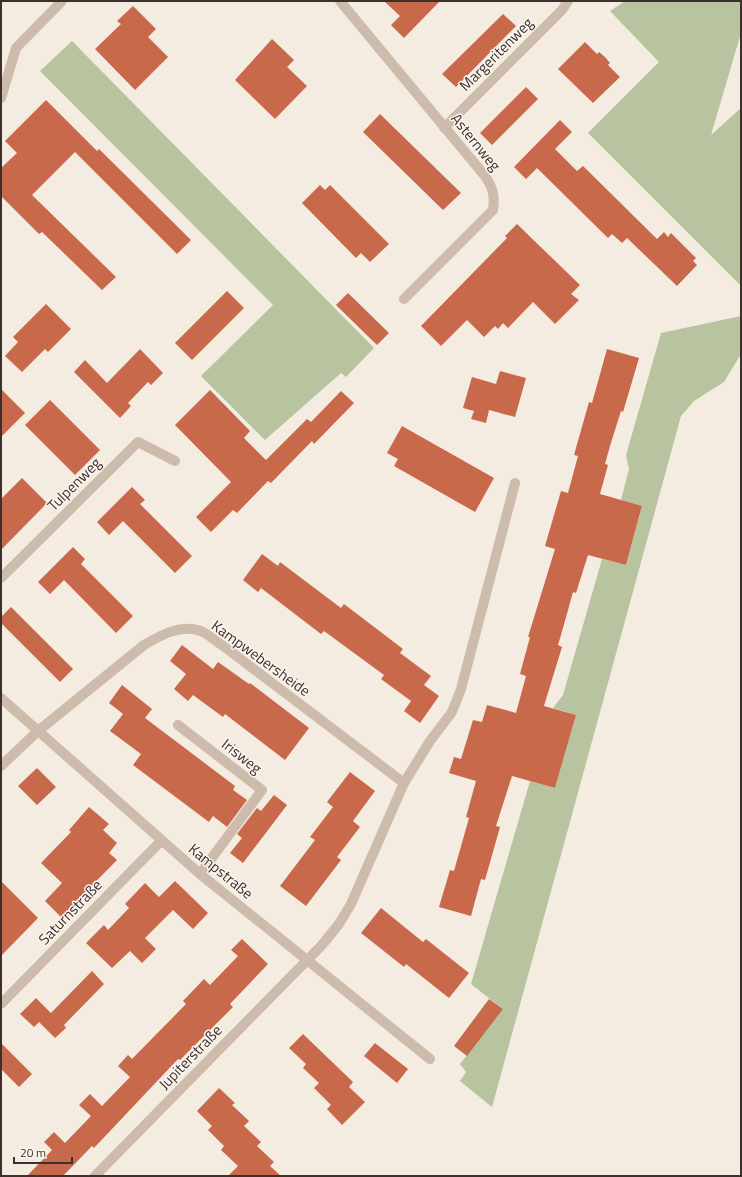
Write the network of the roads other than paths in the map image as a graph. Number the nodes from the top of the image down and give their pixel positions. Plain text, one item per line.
1 (62, 1) edge
2 (340, 1) edge
3 (568, 1) edge
4 (1, 98) edge
5 (444, 128) junction
6 (404, 299) dead end
7 (175, 462) dead end
8 (515, 483) dead end
9 (1, 578) edge
10 (1, 698) edge
11 (178, 725) dead end
12 (38, 731) junction
13 (1, 766) edge
14 (404, 783) junction
15 (161, 841) junction
16 (200, 874) junction
17 (307, 960) junction
18 (1, 1004) edge
19 (430, 1059) dead end
20 (96, 1176) edge

1 - 4 street
2 - 5 street, Asternweg
3 - 5 street, Margeritenweg
5 - 6 street, Asternweg
7 - 9 street, Tulpenweg
8 - 14 street
10 - 12 street, Kampstraße
11 - 16 street, Irisweg
12 - 13 street, Kampwebersheide
12 - 14 street, Kampwebersheide
12 - 15 street, Kampstraße
14 - 17 street
15 - 16 street, Kampstraße
15 - 18 street, Saturnstraße
16 - 17 street, Kampstraße
17 - 19 street, Kampstraße
17 - 20 street, Jupiterstraße

